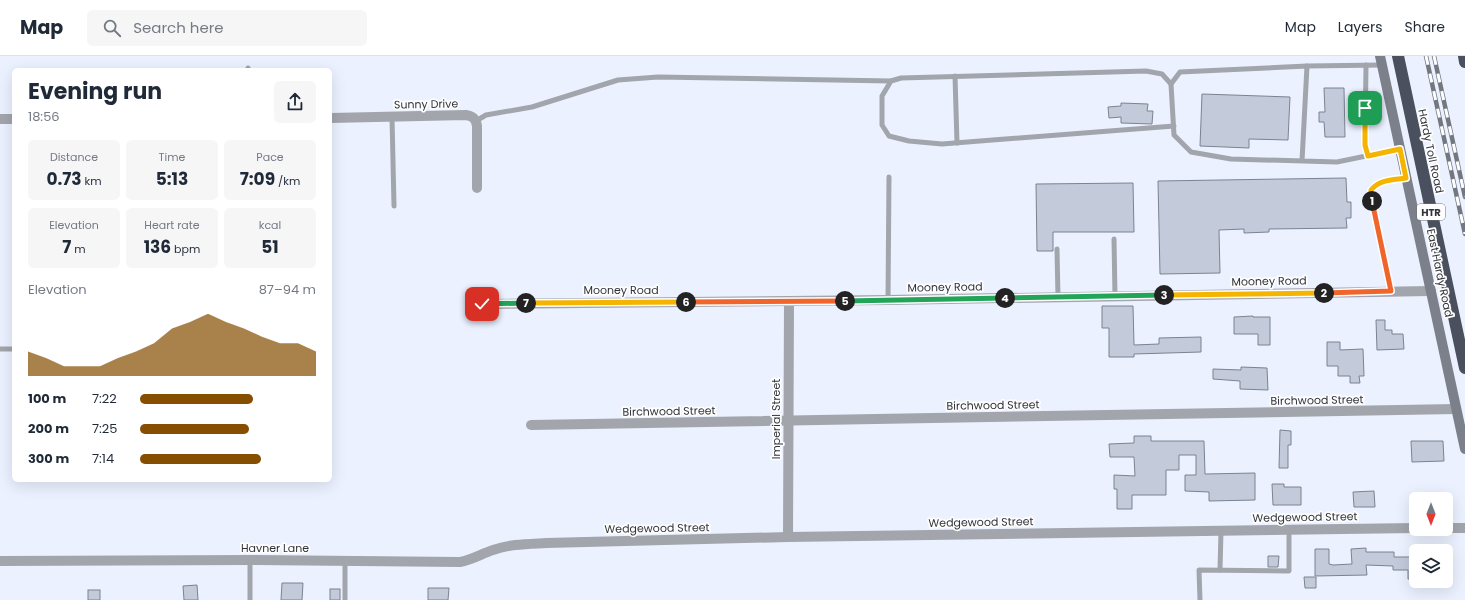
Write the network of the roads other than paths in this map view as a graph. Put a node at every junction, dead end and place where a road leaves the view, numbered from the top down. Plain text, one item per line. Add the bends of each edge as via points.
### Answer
1 (1398, 56) edge
2 (1464, 56) edge
3 (1381, 60) edge
4 (1465, 62) edge
5 (1307, 66) junction
6 (1366, 66) junction
7 (955, 76) junction
8 (891, 81) junction
9 (1171, 84) junction
10 (392, 117) junction
11 (332, 118) edge
12 (0, 119) edge
13 (12, 119) edge
14 (476, 121) junction
15 (1174, 126) junction
16 (957, 143) junction
17 (1400, 149) junction
18 (1368, 156) junction
19 (1302, 161) junction
20 (889, 177) dead end
21 (1406, 178) junction
22 (477, 188) dead end
23 (394, 206) dead end
24 (1114, 239) dead end
25 (1057, 249) dead end
26 (1391, 291) junction
27 (1432, 291) junction
28 (1115, 296) junction
29 (1058, 297) junction
30 (888, 300) junction
31 (789, 301) junction
32 (482, 304) dead end
33 (0, 349) edge
34 (12, 349) edge
35 (1465, 368) edge
36 (1456, 409) junction
37 (788, 421) junction
38 (531, 425) dead end
39 (1465, 449) edge
40 (1409, 528) edge
41 (1453, 528) edge
42 (1465, 528) edge
43 (1289, 529) junction
44 (1221, 530) junction
45 (788, 537) junction
46 (546, 543) joint
47 (250, 560) junction
48 (345, 560) junction
49 (0, 561) edge
50 (1220, 570) junction
51 (250, 600) edge
52 (345, 600) edge
53 (1200, 600) edge

1 - 35 highway, Hardy Toll Road / HTR
2 - 4 highway
3 - 6 lane
3 - 17 main road, East Hardy Road
5 - 6 lane
5 - 9 lane via 1180,72
5 - 19 lane
6 - 18 lane via 1365,145
7 - 8 lane via 901,78
7 - 9 lane via 1146,71 1162,74
7 - 16 lane
8 - 14 lane via 658,77 618,80 532,107 486,115
8 - 16 lane via 882,96 882,125 889,136 909,142
9 - 15 lane
10 - 11 street, Sunny Drive
10 - 14 street, Sunny Drive via 468,116
10 - 23 lane
12 - 13 street
14 - 22 street
15 - 16 lane
15 - 19 lane via 1174,135 1190,152 1231,159
17 - 18 lane
17 - 21 main road, East Hardy Road
18 - 19 lane via 1337,162
20 - 30 lane
21 - 26 lane via 1381,182 1371,190
21 - 27 main road, East Hardy Road
24 - 28 lane
25 - 29 lane
26 - 27 street, Mooney Road
26 - 28 street, Mooney Road
27 - 36 main road, East Hardy Road
28 - 29 street, Mooney Road
29 - 30 street, Mooney Road
30 - 31 street, Mooney Road
31 - 32 street, Mooney Road
31 - 37 street, Imperial Street
33 - 34 lane
36 - 37 street, Birchwood Street
36 - 39 main road, East Hardy Road
37 - 38 street, Birchwood Street
37 - 45 street, Imperial Street
40 - 43 street, Wedgewood Street
41 - 42 street
43 - 44 street, Wedgewood Street
43 - 50 lane via 1289,571
44 - 45 street, Wedgewood Street
44 - 50 lane
45 - 46 street, Wedgewood Street
46 - 48 street, Havner Lane via 512,545 492,550 471,561 460,562
47 - 48 street, Havner Lane
47 - 49 street, Havner Lane
47 - 51 lane
48 - 52 lane
50 - 53 lane via 1199,570

